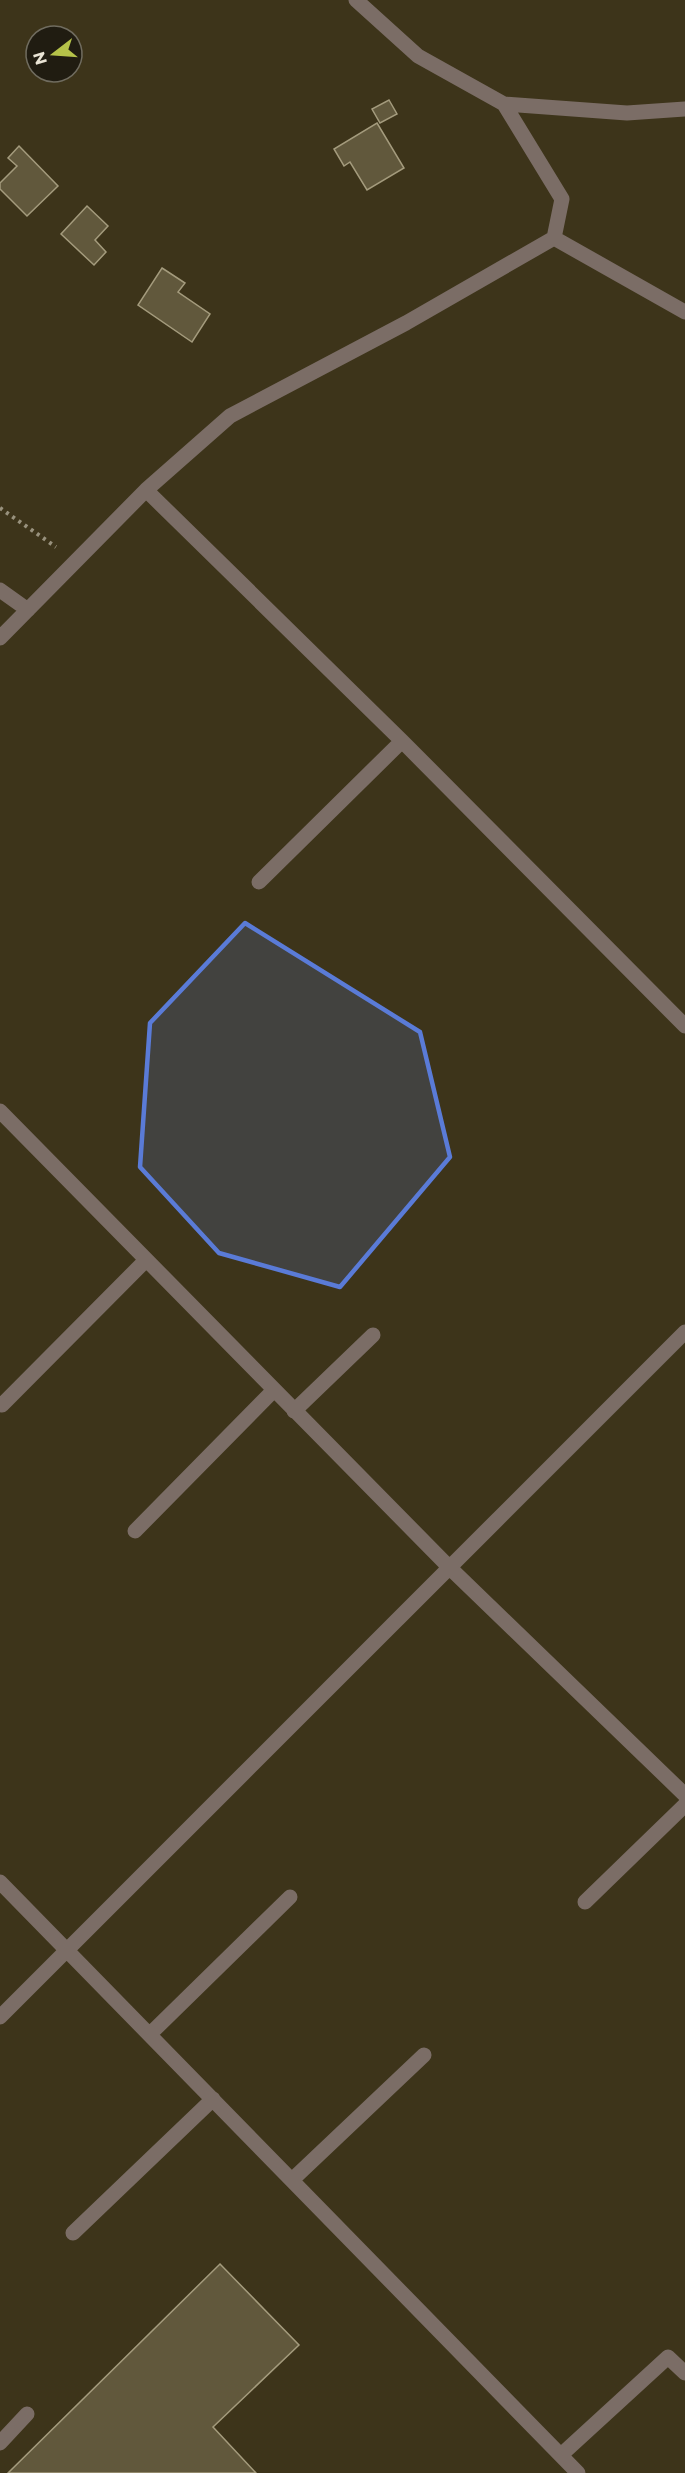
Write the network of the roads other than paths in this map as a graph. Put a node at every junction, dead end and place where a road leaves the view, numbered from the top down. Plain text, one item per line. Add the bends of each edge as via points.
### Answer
1 (356, 0) edge
2 (504, 104) junction
3 (685, 110) edge
4 (554, 238) junction
5 (685, 312) edge
6 (146, 490) junction
7 (0, 590) edge
8 (28, 610) junction
9 (0, 638) edge
10 (402, 741) junction
11 (259, 882) dead end
12 (685, 1026) edge
13 (0, 1111) edge
14 (145, 1261) junction
15 (685, 1332) edge
16 (373, 1335) dead end
17 (274, 1390) junction
18 (2, 1405) dead end
19 (294, 1411) junction
20 (135, 1531) dead end
21 (450, 1568) junction
22 (685, 1795) edge
23 (685, 1805) edge
24 (0, 1882) edge
25 (290, 1897) dead end
26 (585, 1902) dead end
27 (68, 1950) junction
28 (0, 2017) edge
29 (150, 2034) junction
30 (424, 2055) dead end
31 (213, 2098) junction
32 (292, 2180) junction
33 (73, 2233) dead end
34 (685, 2373) edge
35 (27, 2414) dead end
36 (0, 2443) edge
37 (561, 2456) junction
38 (578, 2473) edge

1 - 2 street via 418,56
2 - 3 street via 627,114
2 - 4 street via 562,199
4 - 5 street
4 - 6 street via 406,323 230,416
6 - 8 street
6 - 10 street
7 - 8 street
8 - 9 street
10 - 11 street
10 - 12 street
13 - 14 street
14 - 17 street
14 - 18 street
15 - 21 street
16 - 19 street
17 - 19 street
17 - 20 street
19 - 21 street
21 - 22 street
21 - 27 street
23 - 26 street
24 - 27 street
25 - 29 street
27 - 28 street
27 - 29 street
29 - 31 street
30 - 32 street
31 - 32 street
31 - 33 street
32 - 37 street
34 - 37 street via 668,2357
35 - 36 street
37 - 38 street

